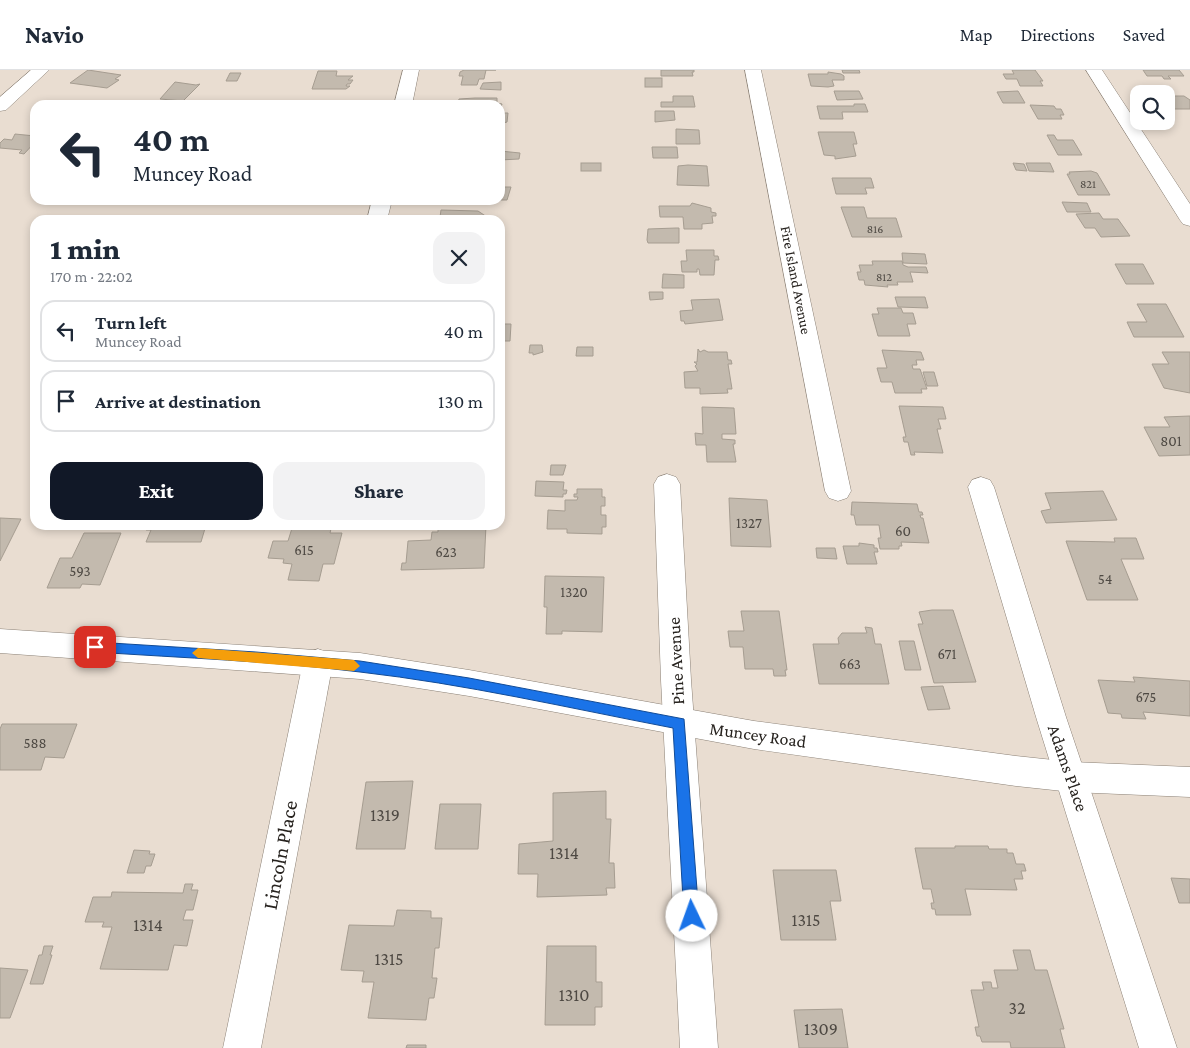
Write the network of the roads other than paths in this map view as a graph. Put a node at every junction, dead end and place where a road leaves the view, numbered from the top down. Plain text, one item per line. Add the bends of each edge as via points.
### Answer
1 (41, 70) edge
2 (411, 70) edge
3 (753, 70) edge
4 (1094, 70) edge
5 (404, 100) edge
6 (0, 106) edge
7 (1190, 220) edge
8 (667, 484) dead end
9 (980, 487) dead end
10 (838, 491) dead end
11 (0, 641) edge
12 (318, 662) junction
13 (679, 724) junction
14 (1072, 777) junction
15 (1190, 782) edge
16 (242, 1048) edge
17 (699, 1048) edge
18 (1158, 1048) edge

1 - 6 street
2 - 5 street
3 - 10 street, Fire Island Avenue
4 - 7 street
8 - 13 street, Pine Avenue
9 - 14 street, Adams Place
11 - 12 street, Muncey Road
12 - 13 street, Muncey Road via 469,683
12 - 16 street, Lincoln Place
13 - 14 street, Muncey Road
13 - 17 street, Pine Avenue
14 - 15 street, Muncey Road
14 - 18 street, Adams Place

